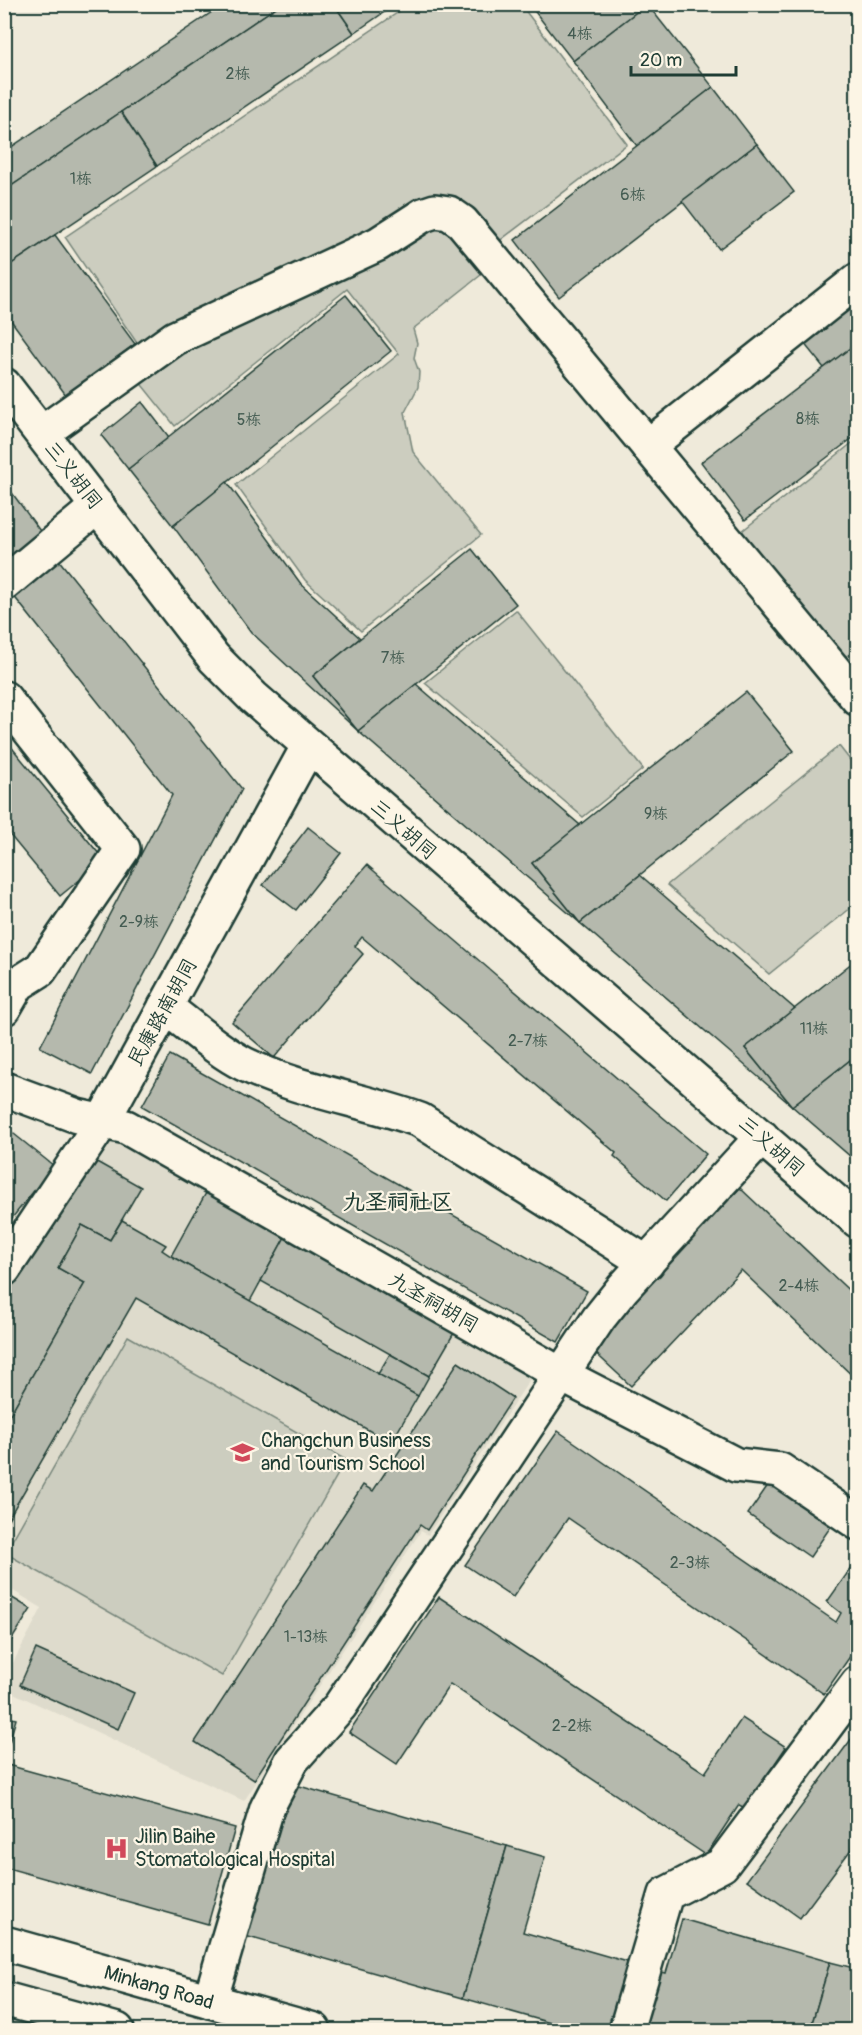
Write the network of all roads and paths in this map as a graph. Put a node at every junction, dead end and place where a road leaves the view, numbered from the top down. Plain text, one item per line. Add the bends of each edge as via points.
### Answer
1 (858, 280) edge
2 (4, 385) edge
3 (42, 433) junction
4 (648, 446) junction
5 (98, 506) junction
6 (4, 584) edge
7 (4, 698) edge
8 (858, 699) edge
9 (308, 747) junction
10 (9, 989) edge
11 (165, 1007) junction
12 (4, 1089) edge
13 (102, 1122) junction
14 (762, 1137) junction
15 (858, 1221) edge
16 (646, 1263) junction
17 (4, 1269) edge
18 (562, 1375) junction
19 (858, 1523) edge
20 (858, 1683) edge
21 (4, 1943) edge
22 (4, 1999) edge
23 (210, 2001) junction
24 (117, 2031) edge
25 (314, 2031) edge
26 (626, 2031) edge

1 - 4 street
2 - 3 street, 三义胡同
3 - 4 street via 175,338 378,244 435,211 448,213 462,222
3 - 5 street, 三义胡同
4 - 8 street
5 - 6 street
5 - 9 street, 三义胡同 via 214,658
7 - 10 street via 123,849 40,970
9 - 11 street, 民康路南胡同
9 - 14 street, 三义胡同
11 - 13 street, 民康路南胡同
11 - 16 street via 242,1063 286,1082 420,1120
12 - 13 street, 九圣祠胡同
13 - 17 street, 民康路南胡同
13 - 18 street, 九圣祠胡同 via 126,1127
14 - 15 street, 三义胡同
14 - 16 street
16 - 18 street via 599,1318
18 - 19 street, 九圣祠胡同 via 736,1465 780,1470
18 - 23 street via 340,1706 292,1760 267,1808
20 - 26 street via 722,1865 666,1894
21 - 23 street, Minkang Road
22 - 24 street
23 - 25 street, Minkang Road

